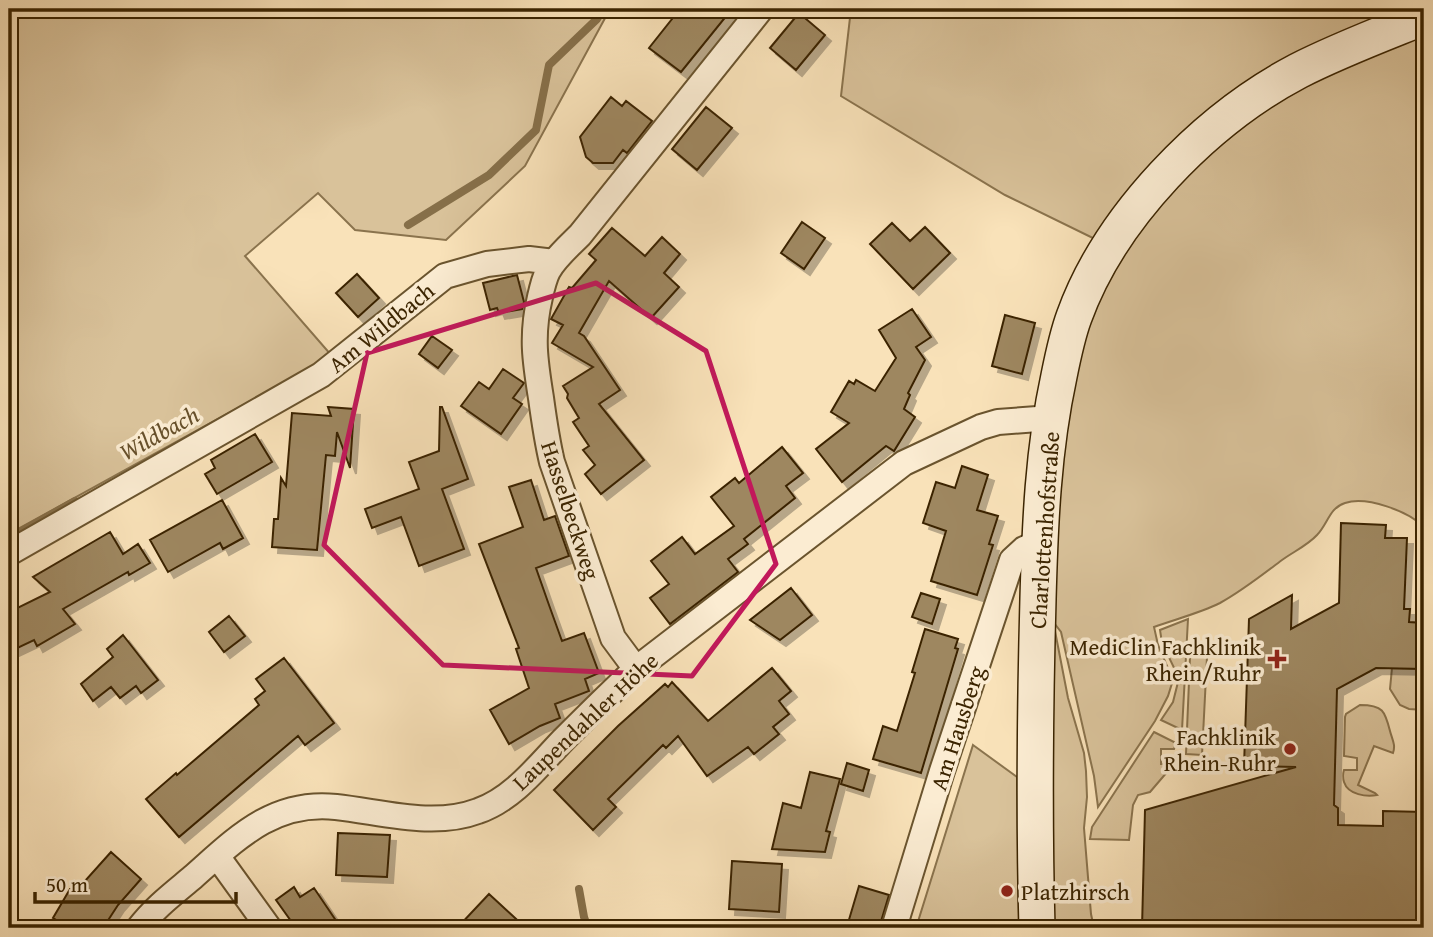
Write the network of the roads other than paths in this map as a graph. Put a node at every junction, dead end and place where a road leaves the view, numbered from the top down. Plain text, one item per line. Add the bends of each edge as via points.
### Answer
1 (761, 9) edge
2 (1424, 17) edge
3 (554, 262) junction
4 (1051, 418) junction
5 (1040, 542) junction
6 (9, 553) edge
7 (636, 670) junction
8 (216, 856) junction
9 (139, 928) edge
10 (269, 928) edge
11 (894, 928) edge
12 (1037, 928) edge

1 - 3 street
2 - 4 main road, Charlottenhofstraße via 1327,57 1266,90 1234,111 1160,181 1129,218 1087,286 1065,348
3 - 6 street, Am Wildbach via 528,259 487,264 445,276 321,376
3 - 7 street, Hasselbeckweg via 543,283 534,330 548,445 613,638
4 - 5 main road, Charlottenhofstraße
4 - 7 street, Laupendahler Höhe via 981,427 904,463
5 - 11 street, Am Hausberg via 1012,561
5 - 12 main road, Charlottenhofstraße
7 - 8 street, Laupendahler Höhe via 528,776 479,811 431,819 332,806 292,810 250,829
8 - 9 street, Laupendahler Höhe
8 - 10 street

